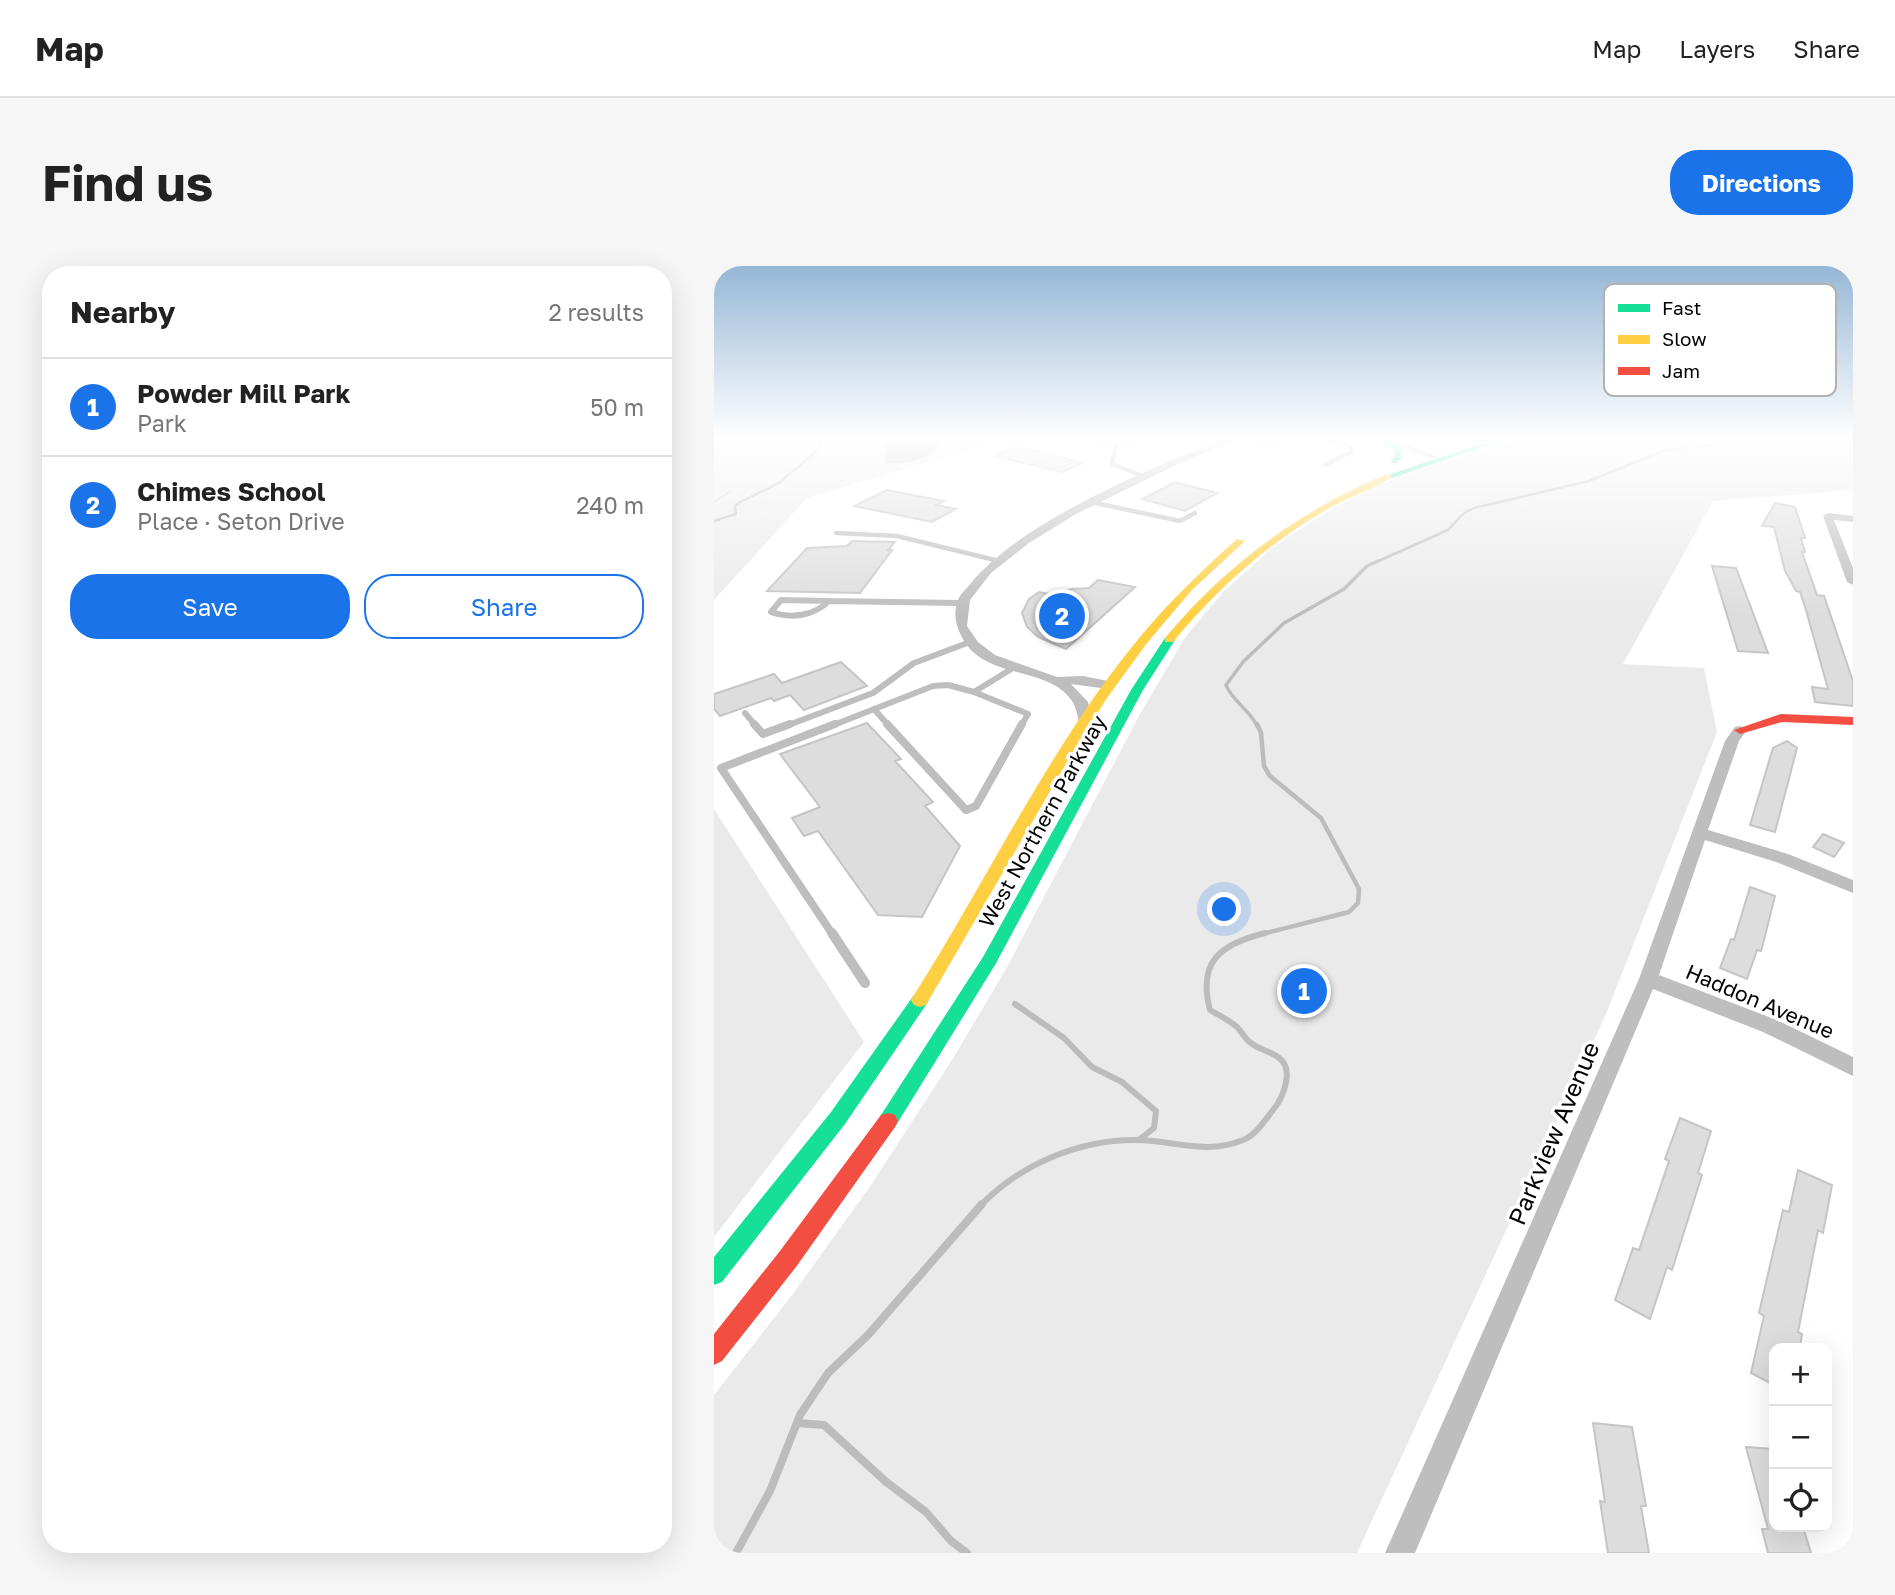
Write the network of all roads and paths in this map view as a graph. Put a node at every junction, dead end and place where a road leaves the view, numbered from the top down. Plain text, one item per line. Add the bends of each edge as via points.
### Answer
1 (1103, 496) edge
2 (1315, 496) edge
3 (1341, 496) edge
4 (1091, 502) junction
5 (1195, 513) dead end
6 (1281, 514) dead end
7 (1853, 519) edge
8 (1259, 528) dead end
9 (836, 533) dead end
10 (999, 561) junction
11 (1853, 582) edge
12 (830, 600) junction
13 (960, 603) junction
14 (971, 642) junction
15 (1013, 668) junction
16 (1057, 681) junction
17 (1108, 685) junction
18 (974, 692) junction
19 (1133, 697) junction
20 (874, 709) junction
21 (745, 713) dead end
22 (1853, 722) edge
23 (1086, 723) junction
24 (1740, 730) joint
25 (1699, 832) junction
26 (1853, 887) edge
27 (1648, 979) junction
28 (865, 983) dead end
29 (1853, 1067) edge
30 (714, 1274) edge
31 (714, 1353) edge
32 (1400, 1553) edge

1 - 4 street
2 - 6 main road, West Northern Parkway
3 - 19 main road, West Northern Parkway via 1311,511 1224,578 1185,619
4 - 5 lane via 1180,521
4 - 10 street
7 - 11 street via 1828,516
8 - 17 main road, West Northern Parkway via 1203,570 1167,606
9 - 10 lane via 897,536
10 - 13 street via 976,580
12 - 12 lane via 781,600 771,612 803,614
12 - 13 lane
13 - 14 street via 959,619
14 - 15 street
14 - 21 lane via 914,663 873,693 763,734
15 - 16 street
15 - 18 lane
16 - 17 street
16 - 23 street via 1083,701
17 - 19 main road
17 - 23 main road, West Northern Parkway
18 - 20 lane via 933,686
18 - 20 lane via 1028,714 976,806 966,810
19 - 31 main road, West Northern Parkway via 955,1019 837,1194
20 - 28 lane via 721,768
22 - 24 main road via 1768,719
23 - 30 main road, West Northern Parkway via 903,1025 833,1124
24 - 25 street, Parkview Avenue via 1731,741
25 - 26 street
25 - 27 street, Parkview Avenue
27 - 29 street, Haddon Avenue via 1770,1026
27 - 32 street, Parkview Avenue

